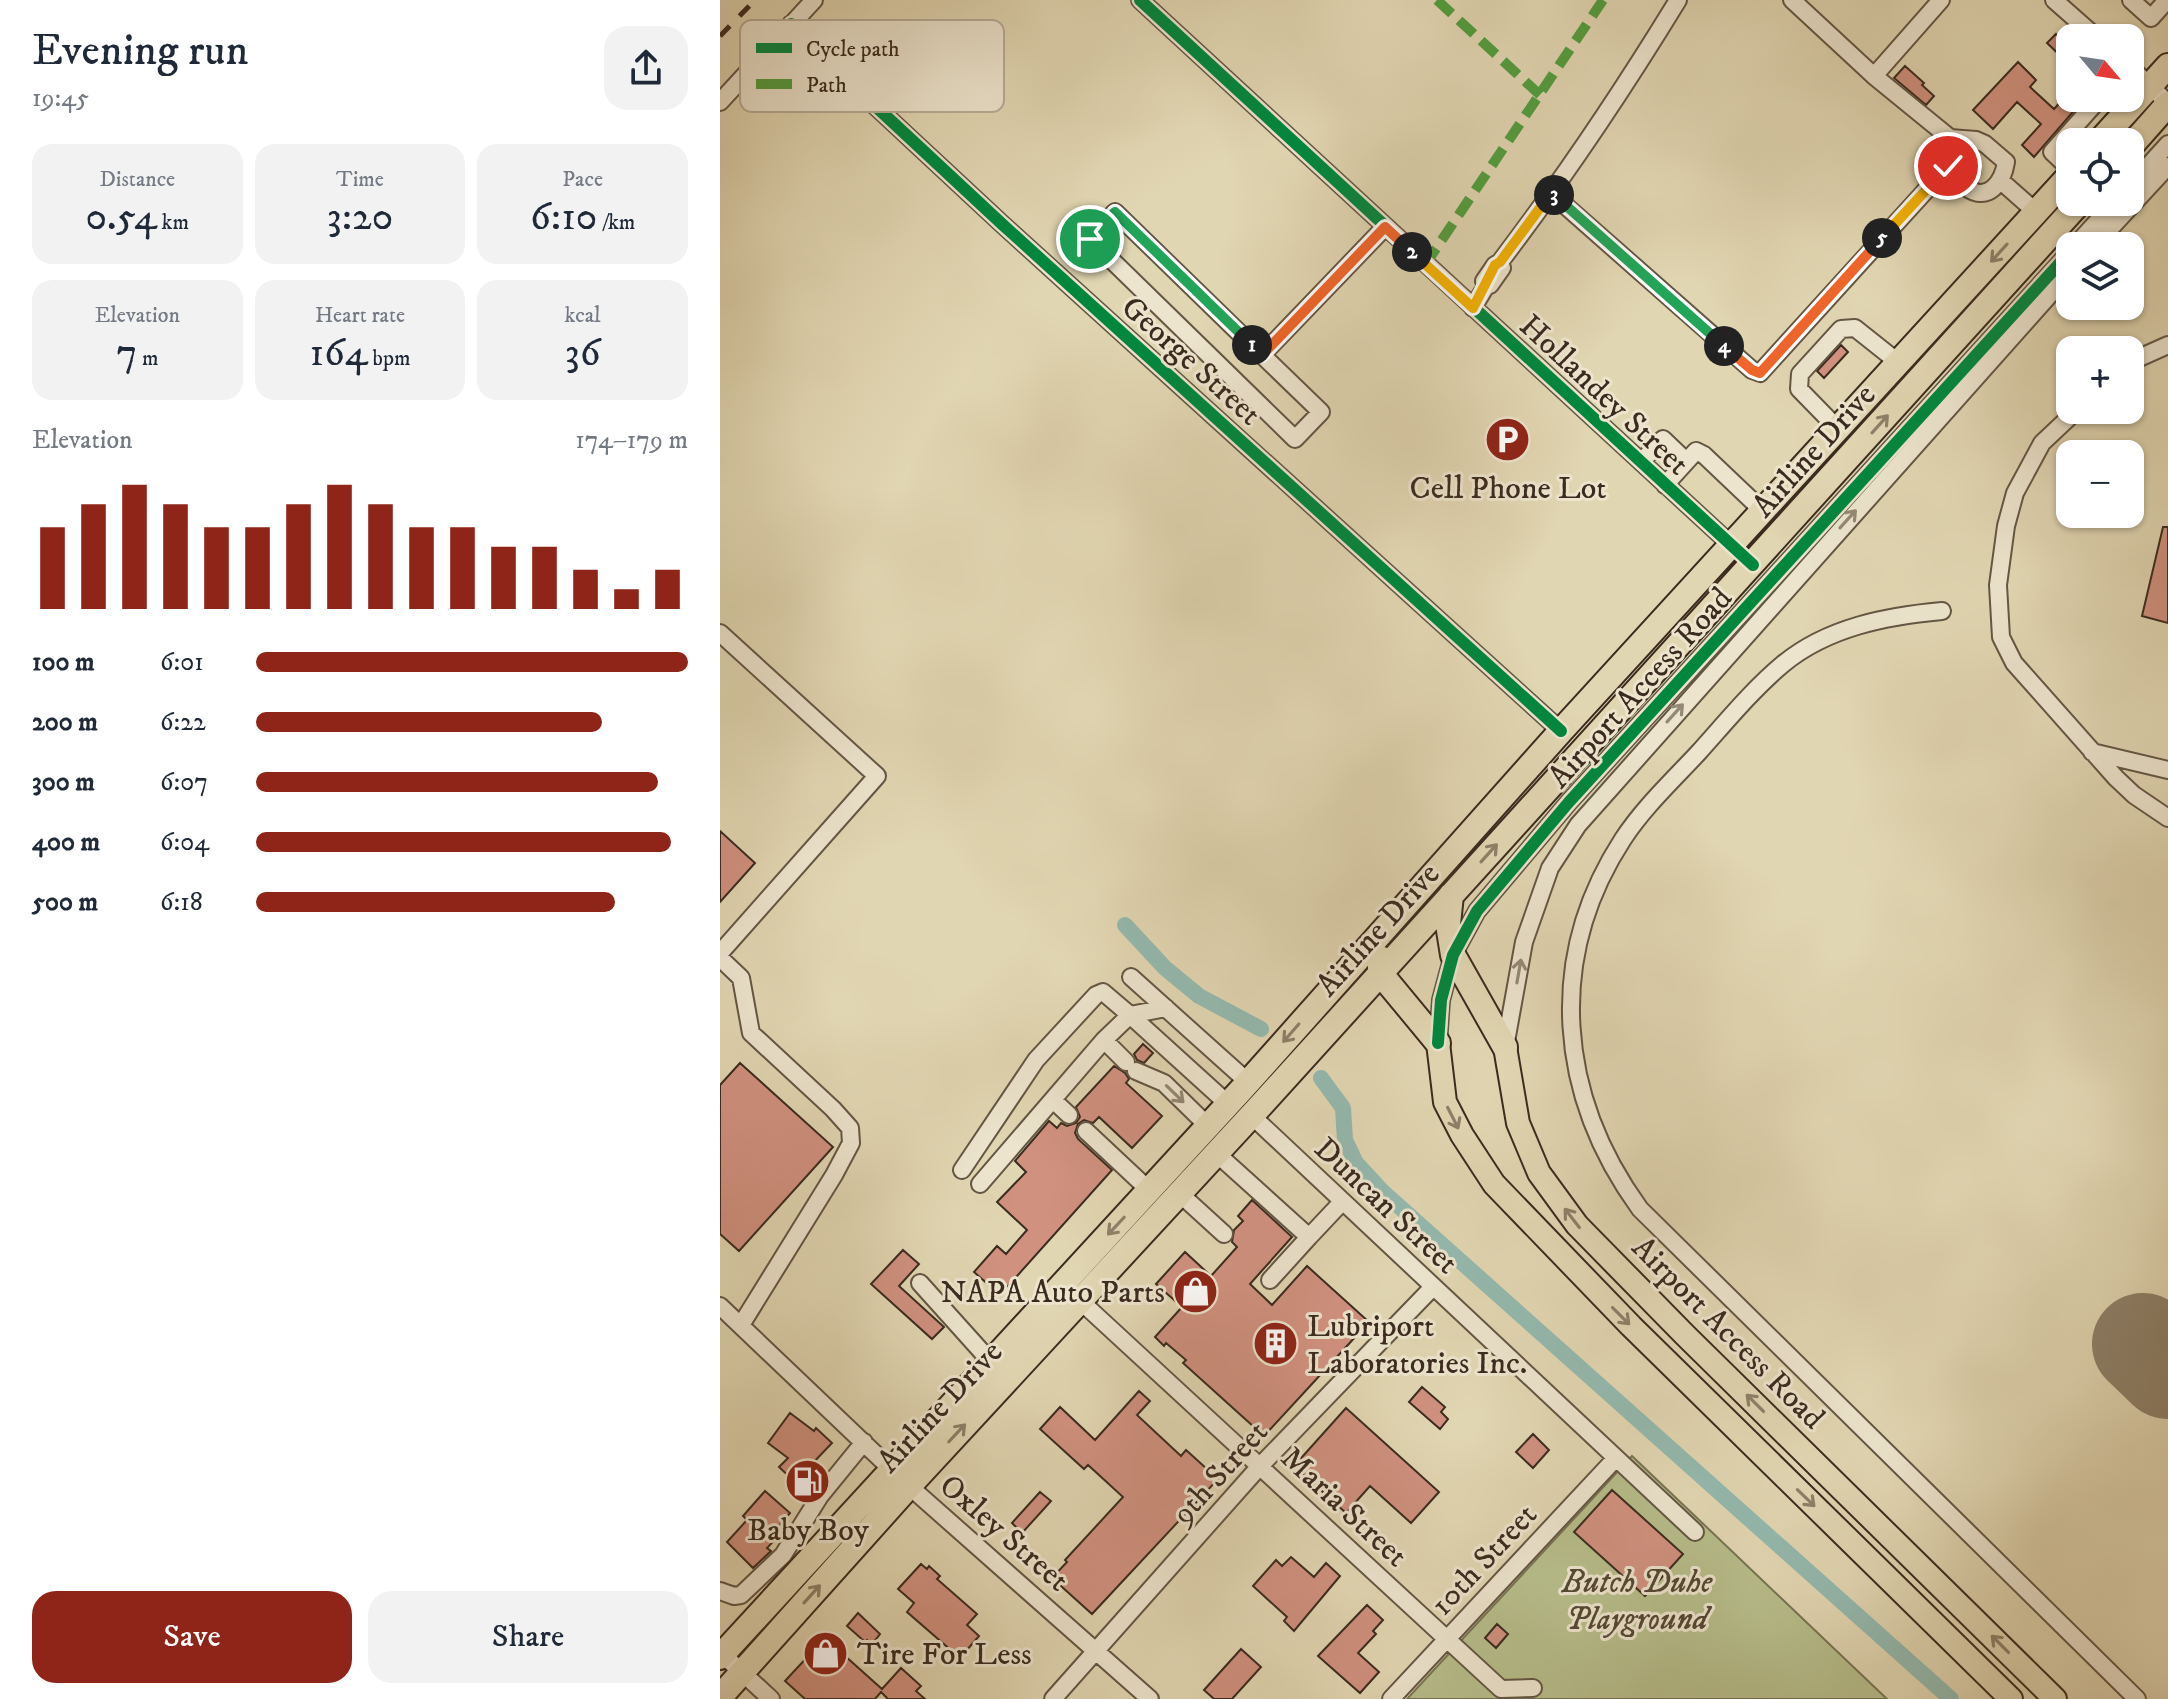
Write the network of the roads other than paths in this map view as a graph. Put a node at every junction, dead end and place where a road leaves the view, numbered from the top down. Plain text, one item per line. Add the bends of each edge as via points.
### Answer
1 (814, 0) edge
2 (1140, 0) edge
3 (1678, 0) edge
4 (1792, 0) edge
5 (1941, 0) edge
6 (2054, 0) edge
7 (2131, 0) edge
8 (2167, 0) edge
9 (795, 20) edge
10 (2081, 24) edge
11 (2168, 66) edge
12 (1874, 76) junction
13 (740, 80) edge
14 (2144, 80) edge
15 (2150, 85) junction
16 (720, 102) edge
17 (2168, 104) edge
18 (882, 112) edge
19 (2089, 112) edge
20 (2118, 112) edge
21 (2123, 116) junction
22 (2074, 128) edge
23 (2112, 128) edge
24 (2144, 131) edge
25 (1957, 140) junction
26 (2168, 144) edge
27 (2168, 166) edge
28 (2144, 171) edge
29 (1957, 179) junction
30 (2001, 181) junction
31 (2056, 188) edge
32 (1551, 193) junction
33 (2036, 212) junction
34 (2067, 216) edge
35 (2102, 216) edge
36 (1385, 227) junction
37 (2088, 232) edge
38 (2107, 232) edge
39 (2056, 267) edge
40 (2056, 287) edge
41 (1473, 308) junction
42 (2168, 345) edge
43 (1262, 355) junction
44 (2144, 356) edge
45 (1899, 363) junction
46 (2062, 424) edge
47 (1839, 430) junction
48 (1686, 461) junction
49 (1641, 462) junction
50 (1665, 485) junction
51 (1764, 512) junction
52 (1732, 546) junction
53 (1753, 565) junction
54 (1942, 611) dead end
55 (720, 633) edge
56 (1561, 731) junction
57 (2091, 752) junction
58 (2168, 770) edge
59 (2168, 818) edge
60 (1451, 895) junction
61 (1379, 933) junction
62 (1453, 955) junction
63 (720, 956) edge
64 (1380, 973) junction
65 (1131, 977) dead end
66 (1166, 1008) junction
67 (1409, 1008) junction
68 (1130, 1015) junction
69 (1338, 1020) junction
70 (1104, 1040) junction
71 (1438, 1043) junction
72 (1505, 1047) junction
73 (1248, 1082) junction
74 (1053, 1100) junction
75 (1228, 1104) junction
76 (1069, 1115) dead end
77 (1251, 1115) junction
78 (1208, 1126) junction
79 (1086, 1131) dead end
80 (1216, 1153) junction
81 (962, 1170) dead end
82 (980, 1184) dead end
83 (1149, 1190) junction
84 (1179, 1193) junction
85 (1342, 1202) junction
86 (1224, 1234) dead end
87 (1309, 1237) junction
88 (1270, 1280) dead end
89 (920, 1283) dead end
90 (1433, 1287) junction
91 (1071, 1292) junction
92 (720, 1306) edge
93 (741, 1325) junction
94 (991, 1362) junction
95 (864, 1442) junction
96 (1616, 1458) junction
97 (1260, 1466) junction
98 (901, 1477) junction
99 (1695, 1532) dead end
100 (746, 1590) junction
101 (720, 1591) edge
102 (764, 1609) junction
103 (782, 1627) junction
104 (1447, 1638) junction
105 (1098, 1650) junction
106 (721, 1655) edge
107 (742, 1673) junction
108 (1533, 1688) dead end
109 (720, 1697) edge
110 (771, 1699) edge
111 (1053, 1699) edge
112 (1150, 1699) edge
113 (1391, 1699) edge
114 (2011, 1699) edge
115 (2055, 1699) edge
116 (2137, 1699) edge

1 - 9 street
2 - 36 street, Hollandey Street
3 - 32 street
4 - 12 street
5 - 12 street
6 - 10 street
7 - 8 street via 2151,18
11 - 15 highway
12 - 25 street
13 - 16 street
14 - 15 street
15 - 17 street
15 - 21 highway
17 - 24 highway
18 - 56 street, George Street
19 - 22 street
20 - 21 street
21 - 23 highway
25 - 29 street
25 - 30 street via 1985,144 2006,162
26 - 28 street
27 - 38 street
29 - 30 street via 1977,194 1986,194
29 - 32 street via 1760,373
30 - 33 street
31 - 33 highway, Airline Drive
32 - 41 street
33 -> 45 highway, Airline Drive
53 -> 34 highway, Airline Drive
35 - 37 street
36 - 41 street, Hollandey Street
36 - 43 street
39 - 62 street, Airport Access Road via 1569,802 1477,911
72 -> 40 street, Airport Access Road via 1524,942 1550,868 1578,825
41 - 49 street, Hollandey Street
42 - 44 street
43 - 43 street via 1115,212 1090,239 1295,439 1321,412
45 - 47 highway, Airline Drive
45 - 47 street via 1849,327 1841,329 1800,374 1799,389
46 - 57 street via 2042,443 2015,493 2000,562 1998,609 2001,637 2014,663
47 - 51 highway, Airline Drive
48 - 49 street via 1663,439
48 - 50 street
48 - 51 street via 1696,451 1704,455
49 - 50 street, Hollandey Street
50 - 52 street, Hollandey Street
51 - 52 highway, Airline Drive
52 - 53 street, Hollandey Street
52 - 56 highway, Airline Drive
60 -> 53 highway, Airline Drive
54 - 116 street via 1860,624 1786,662 1652,802 1624,837 1586,916 1571,1007 1574,1059 1600,1144 1640,1209
55 - 63 street via 877,776
56 - 61 highway, Airline Drive
57 - 58 street
57 - 59 street via 2134,795
60 - 62 highway
60 - 64 highway, Airline Drive
61 - 64 highway
61 -> 73 highway, Airline Drive
62 - 71 street, Airport Access Road via 1441,1000
62 - 72 highway
63 - 93 street via 741,978 751,1033 833,1109 850,1128 851,1143
64 - 67 highway
64 - 69 highway, Airline Drive
65 - 66 street
66 - 68 street
66 - 73 street
67 - 69 highway via 1371,1003
67 - 71 highway
68 - 70 street
68 - 75 street
68 - 81 street via 1103,992 1096,995 1036,1060
69 - 77 highway, Airline Drive
70 - 74 street
70 -> 78 street via 1131,1067 1164,1083
71 -> 114 main road, Airport Access Road via 1445,1102 1494,1184
115 -> 72 main road, Airport Access Road via 1577,1225 1539,1173 1518,1123
73 - 75 highway, Airline Drive
74 - 76 street
74 - 82 street
75 - 78 highway, Airline Drive
77 - 80 highway, Airline Drive
77 - 85 street, Duncan Street
78 - 83 highway, Airline Drive
79 - 83 street
80 - 84 highway, Airline Drive
80 - 87 street
83 -> 91 highway, Airline Drive
84 - 86 street
84 - 91 highway, Airline Drive
85 - 87 street
85 - 90 street, Duncan Street
87 - 88 street
89 - 94 street
90 - 96 street, Duncan Street
90 - 97 street, 9th Street
91 - 94 highway, Airline Drive
91 - 97 street, Maria Street
98 -> 91 highway, Airline Drive
92 - 93 street, Oxley Street
93 - 95 street, Oxley Street
94 - 98 highway, Airline Drive
95 - 98 street, Oxley Street
95 - 100 street via 820,1496 783,1555
96 - 99 street, Duncan Street
96 - 104 street, 10th Street
97 - 104 street, Maria Street
97 - 105 street, 9th Street
98 - 102 highway, Airline Drive
103 -> 98 highway, Airline Drive
98 - 105 street, Oxley Street
100 - 101 street via 734,1596
100 - 102 street
102 - 103 street
102 - 106 highway, Airline Drive
103 - 107 highway, Airline Drive
104 - 108 street, Maria Street via 1501,1689
104 - 113 street, 10th Street
105 - 111 street, 9th Street
105 - 112 street, Oxley Street
106 - 107 street
107 - 109 highway, Airline Drive
107 - 110 street

